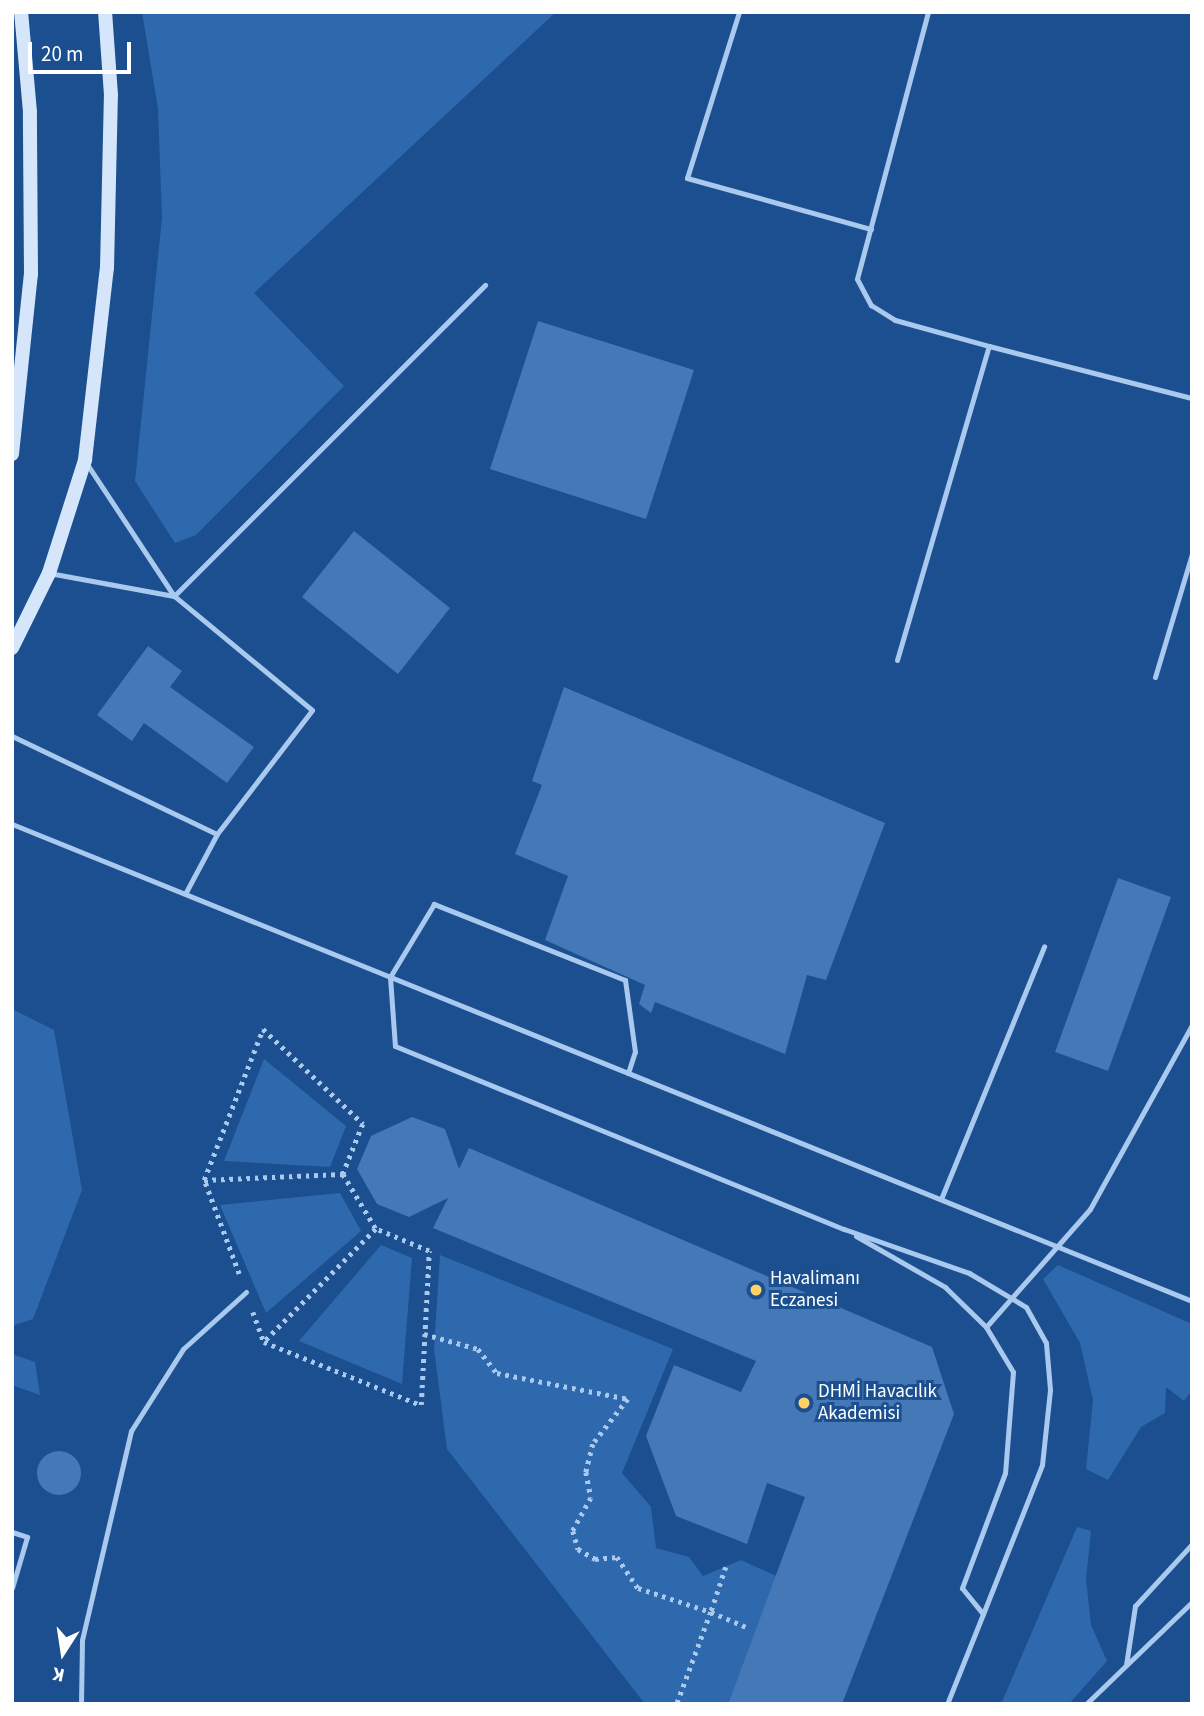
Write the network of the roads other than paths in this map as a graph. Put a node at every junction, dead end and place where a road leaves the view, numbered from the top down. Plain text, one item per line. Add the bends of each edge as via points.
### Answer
1 (21, 12) edge
2 (105, 12) edge
3 (739, 12) edge
4 (928, 12) edge
5 (871, 229) junction
6 (485, 285) dead end
7 (989, 346) junction
8 (1192, 398) edge
9 (12, 454) edge
10 (85, 460) junction
11 (1192, 554) edge
12 (49, 573) junction
13 (174, 596) junction
14 (12, 648) edge
15 (897, 660) dead end
16 (1155, 677) dead end
17 (12, 736) edge
18 (12, 824) edge
19 (217, 834) junction
20 (186, 892) junction
21 (1044, 946) dead end
22 (390, 977) junction
23 (1192, 1025) edge
24 (628, 1073) junction
25 (941, 1199) junction
26 (844, 1229) junction
27 (1058, 1245) junction
28 (246, 1292) road end
29 (1014, 1296) junction
30 (1192, 1301) edge
31 (986, 1327) junction
32 (12, 1532) edge
33 (1192, 1544) edge
34 (12, 1588) edge
35 (1192, 1602) edge
36 (983, 1614) junction
37 (1126, 1665) junction
38 (81, 1704) edge
39 (947, 1704) edge
40 (1086, 1704) edge

1 - 9 street via 30,112 31,274
2 - 10 street via 111,95 107,268
3 - 5 lane via 687,178
4 - 5 lane
5 - 7 lane via 857,279 871,305 895,320
6 - 13 lane
7 - 8 lane
7 - 15 lane
10 - 12 street
10 - 13 lane
11 - 16 lane
12 - 13 lane
12 - 14 street
13 - 19 lane via 312,710
17 - 19 lane
18 - 20 lane
19 - 20 lane
20 - 22 lane
21 - 25 lane
22 - 24 lane
22 - 24 lane via 434,904 625,980 635,1052
22 - 26 lane via 395,1045
23 - 27 lane via 1090,1209
24 - 25 lane
25 - 27 lane
26 - 29 lane via 969,1273
26 - 31 lane via 945,1287
27 - 29 lane
27 - 30 lane
28 - 38 lane via 183,1349 131,1431 82,1640
29 - 31 lane
29 - 36 lane via 1046,1343 1050,1390 1042,1465
31 - 36 lane via 1013,1372 1014,1409 1005,1473 962,1588
32 - 34 lane via 27,1537
33 - 37 lane via 1135,1606
35 - 37 lane
36 - 39 lane
37 - 40 lane

